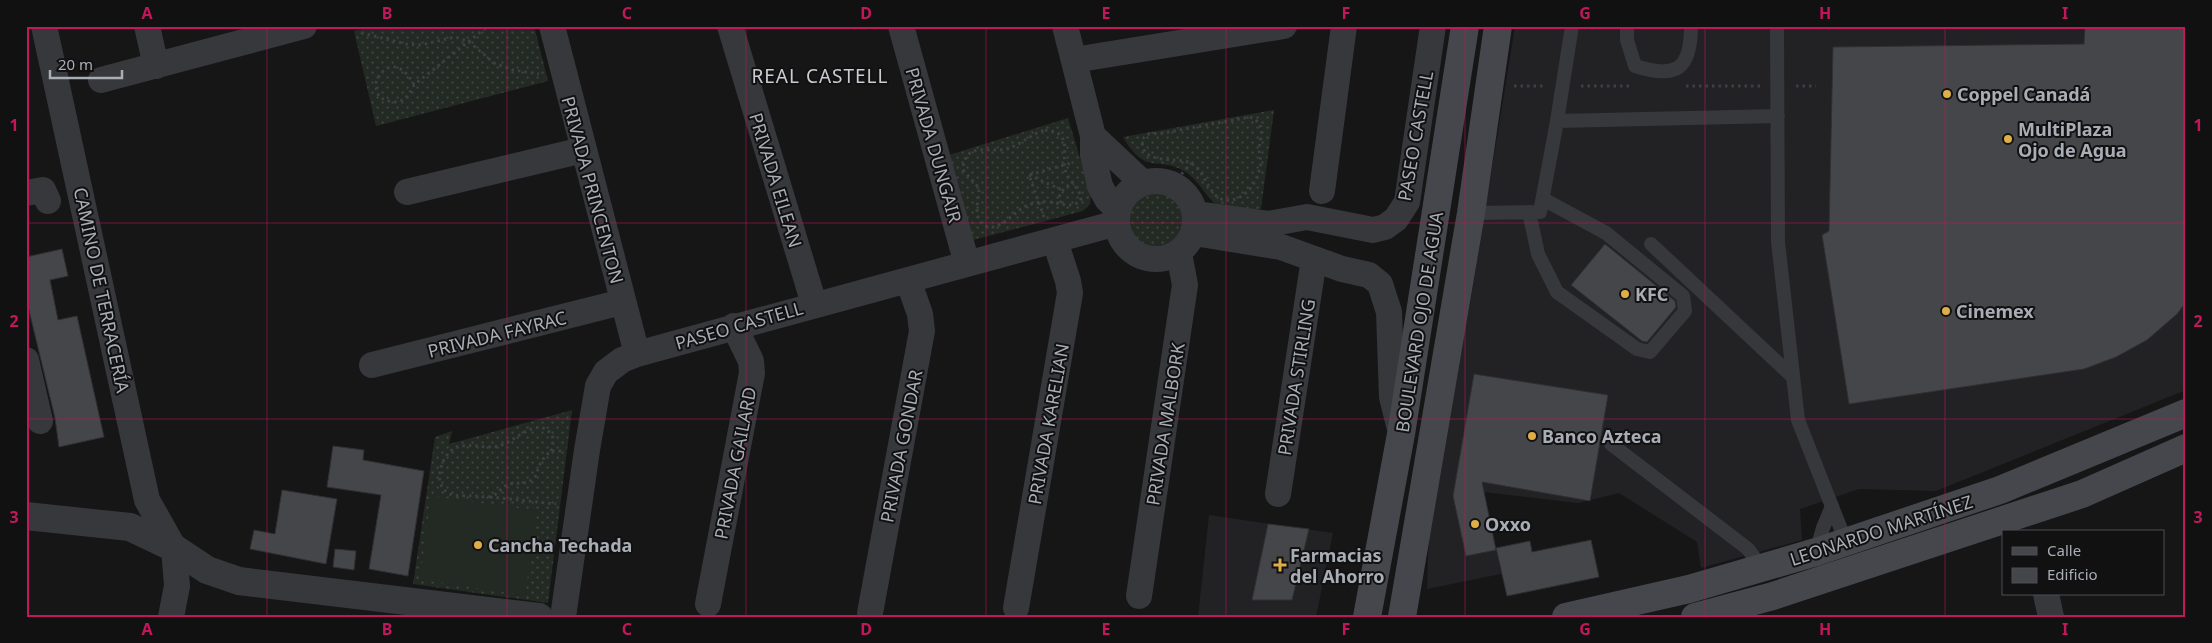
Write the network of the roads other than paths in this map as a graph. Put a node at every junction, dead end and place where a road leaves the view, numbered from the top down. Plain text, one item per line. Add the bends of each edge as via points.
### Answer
1 (44, 26) edge
2 (147, 26) edge
3 (304, 26) edge
4 (552, 26) edge
5 (730, 26) edge
6 (901, 26) edge
7 (1065, 26) edge
8 (1284, 26) edge
9 (1344, 26) edge
10 (1433, 26) edge
11 (1465, 26) edge
12 (1498, 26) edge
13 (1572, 26) edge
14 (1627, 26) edge
15 (1691, 26) edge
16 (1778, 26) edge
17 (1074, 60) junction
18 (156, 66) junction
19 (101, 80) dead end
20 (1778, 116) junction
21 (1558, 121) junction
22 (1093, 145) junction
23 (583, 150) junction
24 (1144, 183) junction
25 (1322, 191) dead end
26 (407, 192) dead end
27 (1543, 199) junction
28 (1529, 212) junction
29 (1471, 213) junction
30 (1118, 217) junction
31 (1189, 234) junction
32 (1055, 241) junction
33 (1651, 244) dead end
34 (1314, 259) junction
35 (967, 264) junction
36 (908, 280) junction
37 (622, 302) junction
38 (814, 304) junction
39 (734, 326) junction
40 (637, 354) junction
41 (26, 360) edge
42 (372, 365) dead end
43 (1793, 377) junction
44 (2186, 413) edge
45 (40, 421) dead end
46 (1402, 434) junction
47 (1610, 444) dead end
48 (2186, 448) edge
49 (1278, 494) dead end
50 (1832, 506) junction
51 (32, 513) edge
52 (1846, 542) junction
53 (174, 548) junction
54 (1816, 552) junction
55 (1889, 558) junction
56 (1762, 568) junction
57 (1810, 584) junction
58 (1139, 596) dead end
59 (2046, 596) edge
60 (708, 604) dead end
61 (1016, 608) dead end
62 (870, 612) dead end
63 (171, 617) edge
64 (539, 617) edge
65 (563, 617) edge
66 (1367, 617) edge
67 (1402, 617) edge
68 (1566, 617) edge
69 (1695, 617) edge
70 (2051, 617) edge

1 - 53 street, CAMINO DE TERRACERÍA via 147,500
2 - 18 street
3 - 18 street
4 - 23 street, PRIVADA PRINCENTON
5 - 38 street, PRIVADA EILEAN
6 - 35 street, PRIVADA DUNGAIR
7 - 17 street
8 - 17 street
9 - 25 street
10 - 31 street, PASEO CASTELL via 1407,202 1396,219 1373,230 1307,217
11 - 46 main road, BOULEVARD OJO DE AGUA
12 - 29 main road, BOULEVARD OJO DE AGUA
13 - 21 lane
14 - 15 lane via 1627,40 1636,66 1656,73 1674,71 1687,59
16 - 20 lane
17 - 22 street
18 - 19 street
20 - 21 lane
20 - 43 lane via 1778,242
21 - 27 lane
22 - 24 street
22 - 30 street via 1100,186
23 - 26 street
23 - 37 street, PRIVADA PRINCENTON
24 - 30 street via 1124,198
24 - 31 street via 1173,184 1184,192 1192,202
27 - 28 lane via 1540,212
27 - 28 lane via 1606,233 1684,296 1684,311 1650,352 1637,349 1557,292 1538,254
28 - 29 lane
29 - 67 main road, BOULEVARD OJO DE AGUA
30 - 31 street via 1121,236 1128,248 1153,260 1166,259
30 - 32 street, PASEO CASTELL
31 - 34 street via 1281,247
31 - 58 street, PRIVADA MALBORK via 1185,285
32 - 35 street, PASEO CASTELL
32 - 61 street, PRIVADA KARELIAN via 1070,293
33 - 43 lane
34 - 46 street via 1369,275 1380,284 1390,312 1392,397
34 - 49 street, PRIVADA STIRLING
35 - 36 street, PASEO CASTELL
36 - 38 street, PASEO CASTELL
36 - 62 street, PRIVADA GONDAR via 920,314 922,331
37 - 40 street, PRIVADA PRINCENTON
37 - 42 street, PRIVADA FAYRAC
38 - 39 street, PASEO CASTELL
39 - 40 street, PASEO CASTELL
39 - 60 street, PRIVADA GAILARD via 751,361 752,373
40 - 65 street, PASEO CASTELL via 606,372 598,386
41 - 45 street
43 - 50 lane via 1798,420
44 - 52 main road, LEONARDO MARTÍNEZ via 2000,490
46 - 66 main road, BOULEVARD OJO DE AGUA
47 - 56 lane via 1748,548
48 - 55 main road, LEONARDO MARTÍNEZ via 2082,494
50 - 52 lane
50 - 54 lane
51 - 53 street via 130,527
52 - 54 main road, LEONARDO MARTÍNEZ
52 - 55 main road
52 - 57 main road
53 - 63 street via 177,586
53 - 64 street via 207,570 239,581
54 - 56 main road, LEONARDO MARTÍNEZ
55 - 57 main road, LEONARDO MARTÍNEZ
56 - 68 main road, LEONARDO MARTÍNEZ via 1689,589
57 - 69 main road, LEONARDO MARTÍNEZ
59 - 70 street

